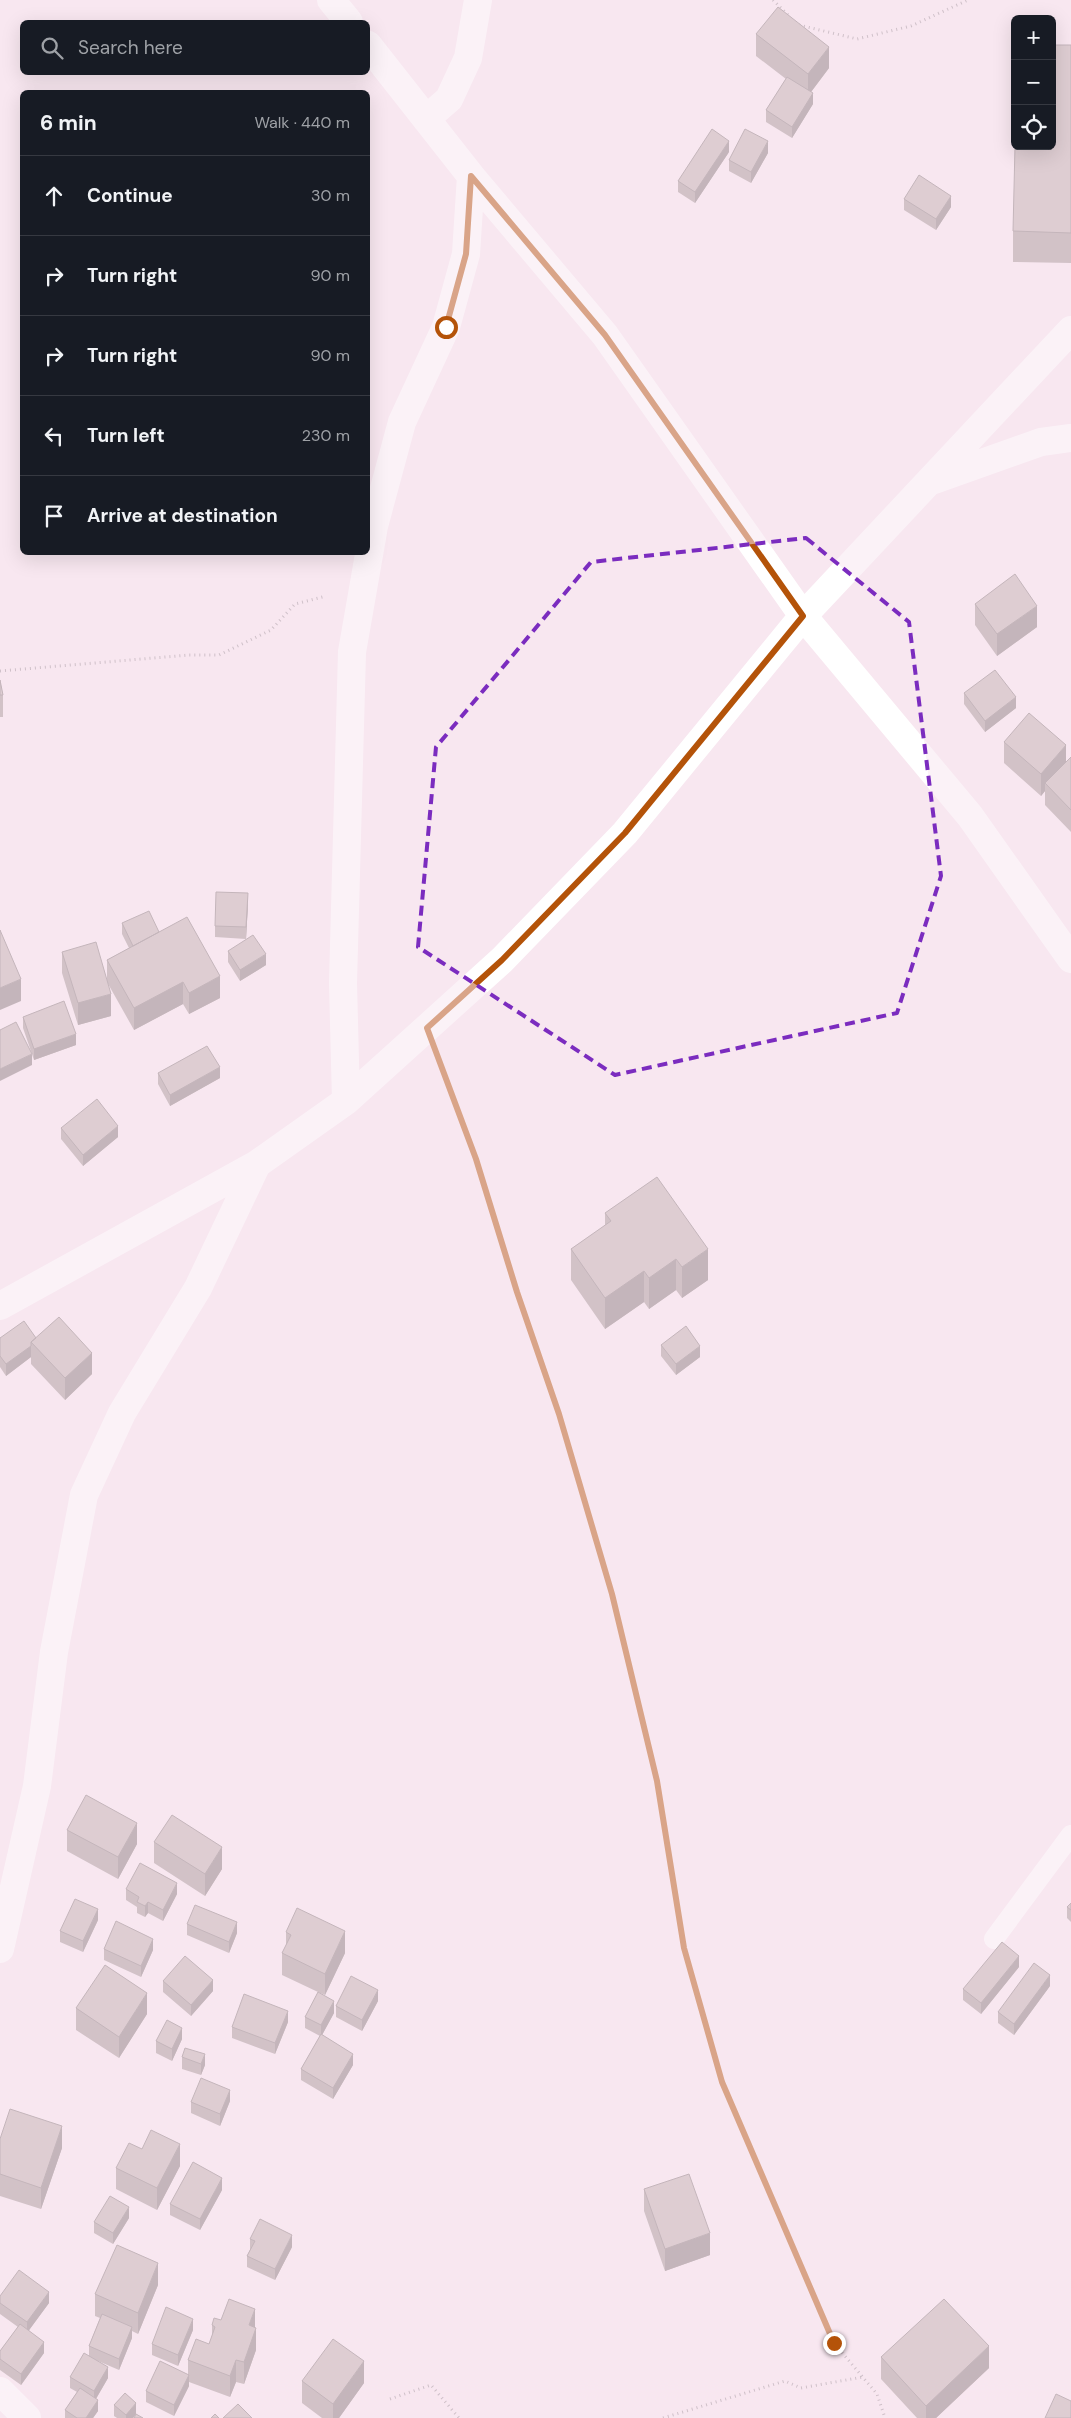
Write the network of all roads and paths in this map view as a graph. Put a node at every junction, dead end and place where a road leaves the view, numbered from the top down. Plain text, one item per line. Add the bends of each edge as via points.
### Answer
1 (331, 0) edge
2 (478, 0) edge
3 (773, 0) edge
4 (968, 0) edge
5 (791, 18) edge
6 (347, 20) edge
7 (797, 24) edge
8 (370, 48) edge
9 (426, 119) junction
10 (471, 176) junction
11 (1071, 330) edge
12 (1071, 438) edge
13 (929, 482) junction
14 (370, 548) edge
15 (369, 555) edge
16 (364, 581) junction
17 (803, 616) junction
18 (0, 671) edge
19 (1071, 958) edge
20 (427, 1028) junction
21 (346, 1101) junction
22 (257, 1164) junction
23 (0, 1306) edge
24 (1071, 1835) edge
25 (994, 1939) dead end
26 (0, 1948) edge
27 (863, 2377) junction
28 (0, 2391) edge
29 (390, 2399) dead end
30 (27, 2418) edge
31 (459, 2418) edge
32 (663, 2418) edge
33 (886, 2418) edge

1 - 6 street
2 - 9 street via 468,58 448,99
3 - 5 path
4 - 7 path via 910,26 857,39
8 - 9 street
9 - 10 street
10 - 14 street via 466,254 446,327 402,422
10 - 17 street via 605,335
11 - 13 street
12 - 13 street via 1040,442
13 - 17 street
15 - 16 street
16 - 18 path via 294,604 271,630 219,655
16 - 21 street via 352,652 343,983
17 - 19 street via 970,816
17 - 20 street via 625,833 502,960
20 - 21 street
20 - 27 path via 476,1159 559,1414 612,1594 657,1781 684,1948 722,2082 834,2343
21 - 22 street
22 - 23 street
22 - 26 street via 198,1288 122,1413 84,1495 54,1652 36,1786
24 - 25 lane
27 - 32 path via 801,2388 785,2381
27 - 33 path via 878,2394
28 - 30 street
29 - 31 path via 431,2385

